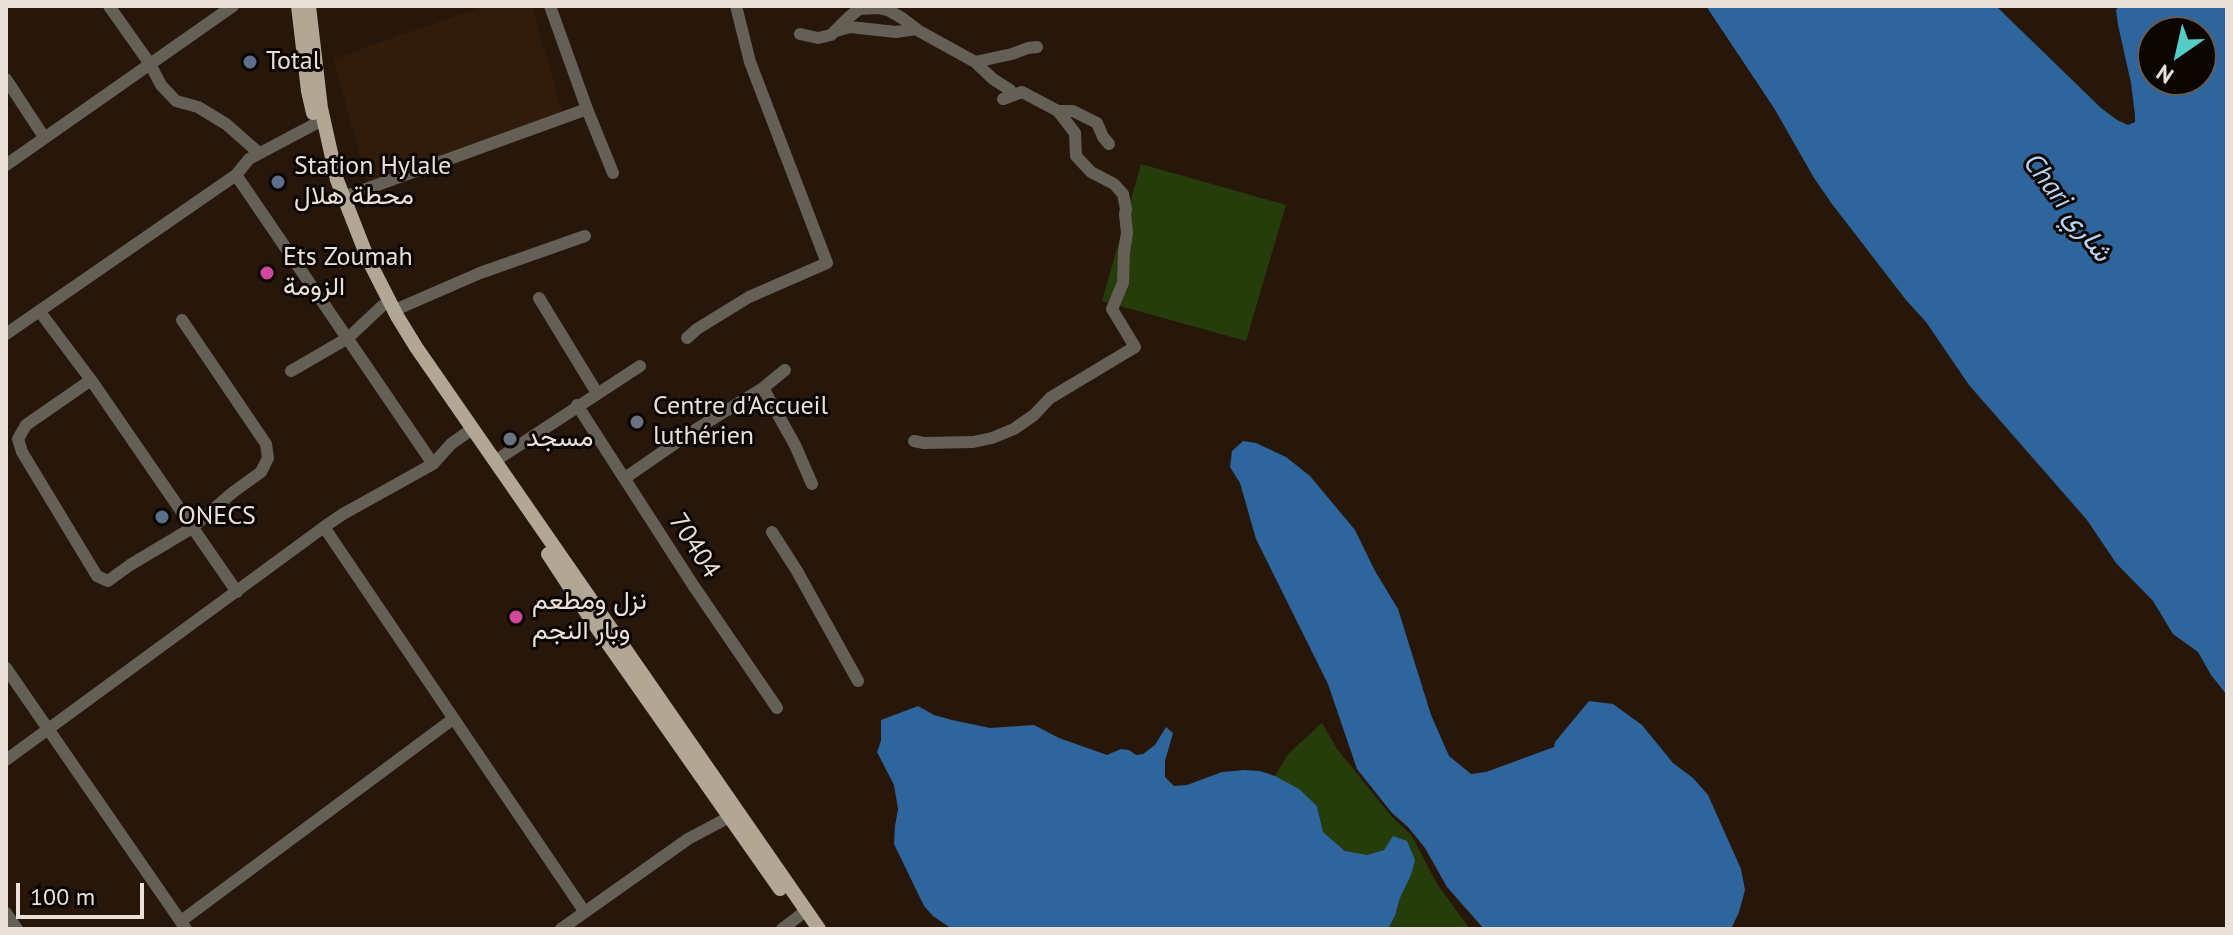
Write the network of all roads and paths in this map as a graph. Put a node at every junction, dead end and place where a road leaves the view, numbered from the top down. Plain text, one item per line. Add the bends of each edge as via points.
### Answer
1 (109, 6) edge
2 (233, 6) edge
3 (298, 6) edge
4 (309, 6) edge
5 (550, 6) edge
6 (736, 6) edge
7 (916, 29) junction
8 (835, 31) junction
9 (800, 34) dead end
10 (1037, 47) dead end
11 (977, 63) junction
12 (150, 64) junction
13 (6, 79) edge
14 (587, 109) junction
15 (1058, 111) junction
16 (319, 123) junction
17 (44, 137) junction
18 (1109, 144) dead end
19 (259, 153) junction
20 (6, 165) edge
21 (613, 173) dead end
22 (236, 175) junction
23 (344, 197) junction
24 (585, 236) dead end
25 (539, 298) dead end
26 (388, 308) junction
27 (40, 312) junction
28 (182, 320) dead end
29 (6, 334) edge
30 (348, 338) junction
31 (687, 338) dead end
32 (640, 366) dead end
33 (785, 370) dead end
34 (291, 371) dead end
35 (91, 380) junction
36 (763, 388) junction
37 (597, 393) junction
38 (577, 405) junction
39 (469, 431) junction
40 (914, 441) dead end
41 (495, 461) junction
42 (433, 464) junction
43 (625, 478) junction
44 (812, 484) dead end
45 (324, 527) junction
46 (192, 528) junction
47 (772, 532) dead end
48 (237, 592) junction
49 (6, 668) edge
50 (858, 681) dead end
51 (777, 708) dead end
52 (453, 719) junction
53 (49, 730) junction
54 (6, 760) edge
55 (734, 814) junction
56 (584, 911) junction
57 (6, 913) edge
58 (799, 916) junction
59 (183, 925) edge
60 (17, 929) edge
61 (561, 929) edge
62 (782, 929) edge
63 (808, 929) edge
64 (819, 929) edge

1 - 12 street
2 - 12 street
3 - 16 main road via 308,91
4 - 16 main road
5 - 14 street
6 - 31 street via 750,62 827,263 749,297
7 - 8 street
7 - 8 street via 878,8 859,9
7 - 11 street
8 - 9 street via 818,38
10 - 11 street
11 - 15 street via 1007,94 1022,92
12 - 17 street
12 - 19 street via 176,101 217,118
13 - 17 street
14 - 21 street
14 - 23 street
15 - 18 street via 1073,111 1097,123
15 - 40 street via 1075,133 1076,156 1123,194 1123,283 1112,309 1135,347 1050,398 1014,429 973,442
16 - 19 street
16 - 23 main road
16 - 26 main road via 334,195 360,261
17 - 20 street
19 - 22 street
22 - 27 street
22 - 30 street
23 - 26 main road
24 - 26 street
25 - 37 street
26 - 30 street
26 - 39 main road
27 - 29 street
27 - 35 street
28 - 46 street via 266,444 268,458 261,472
30 - 34 street
30 - 42 street
32 - 37 street
33 - 36 street
35 - 46 street
35 - 46 street via 26,425 18,439 97,576 108,581
36 - 43 street
36 - 44 street
37 - 38 street
38 - 41 street
38 - 43 street, 70404
39 - 41 main road
39 - 42 street
39 - 55 main road
41 - 55 main road
42 - 45 street
43 - 51 street, 70404
45 - 48 street
45 - 52 street
46 - 48 street
47 - 50 street
48 - 53 street
49 - 53 street
52 - 56 street
52 - 59 street
53 - 54 street
53 - 59 street
55 - 56 street
55 - 58 main road
55 - 64 main road
56 - 61 street
57 - 60 street
58 - 62 street
58 - 63 main road

